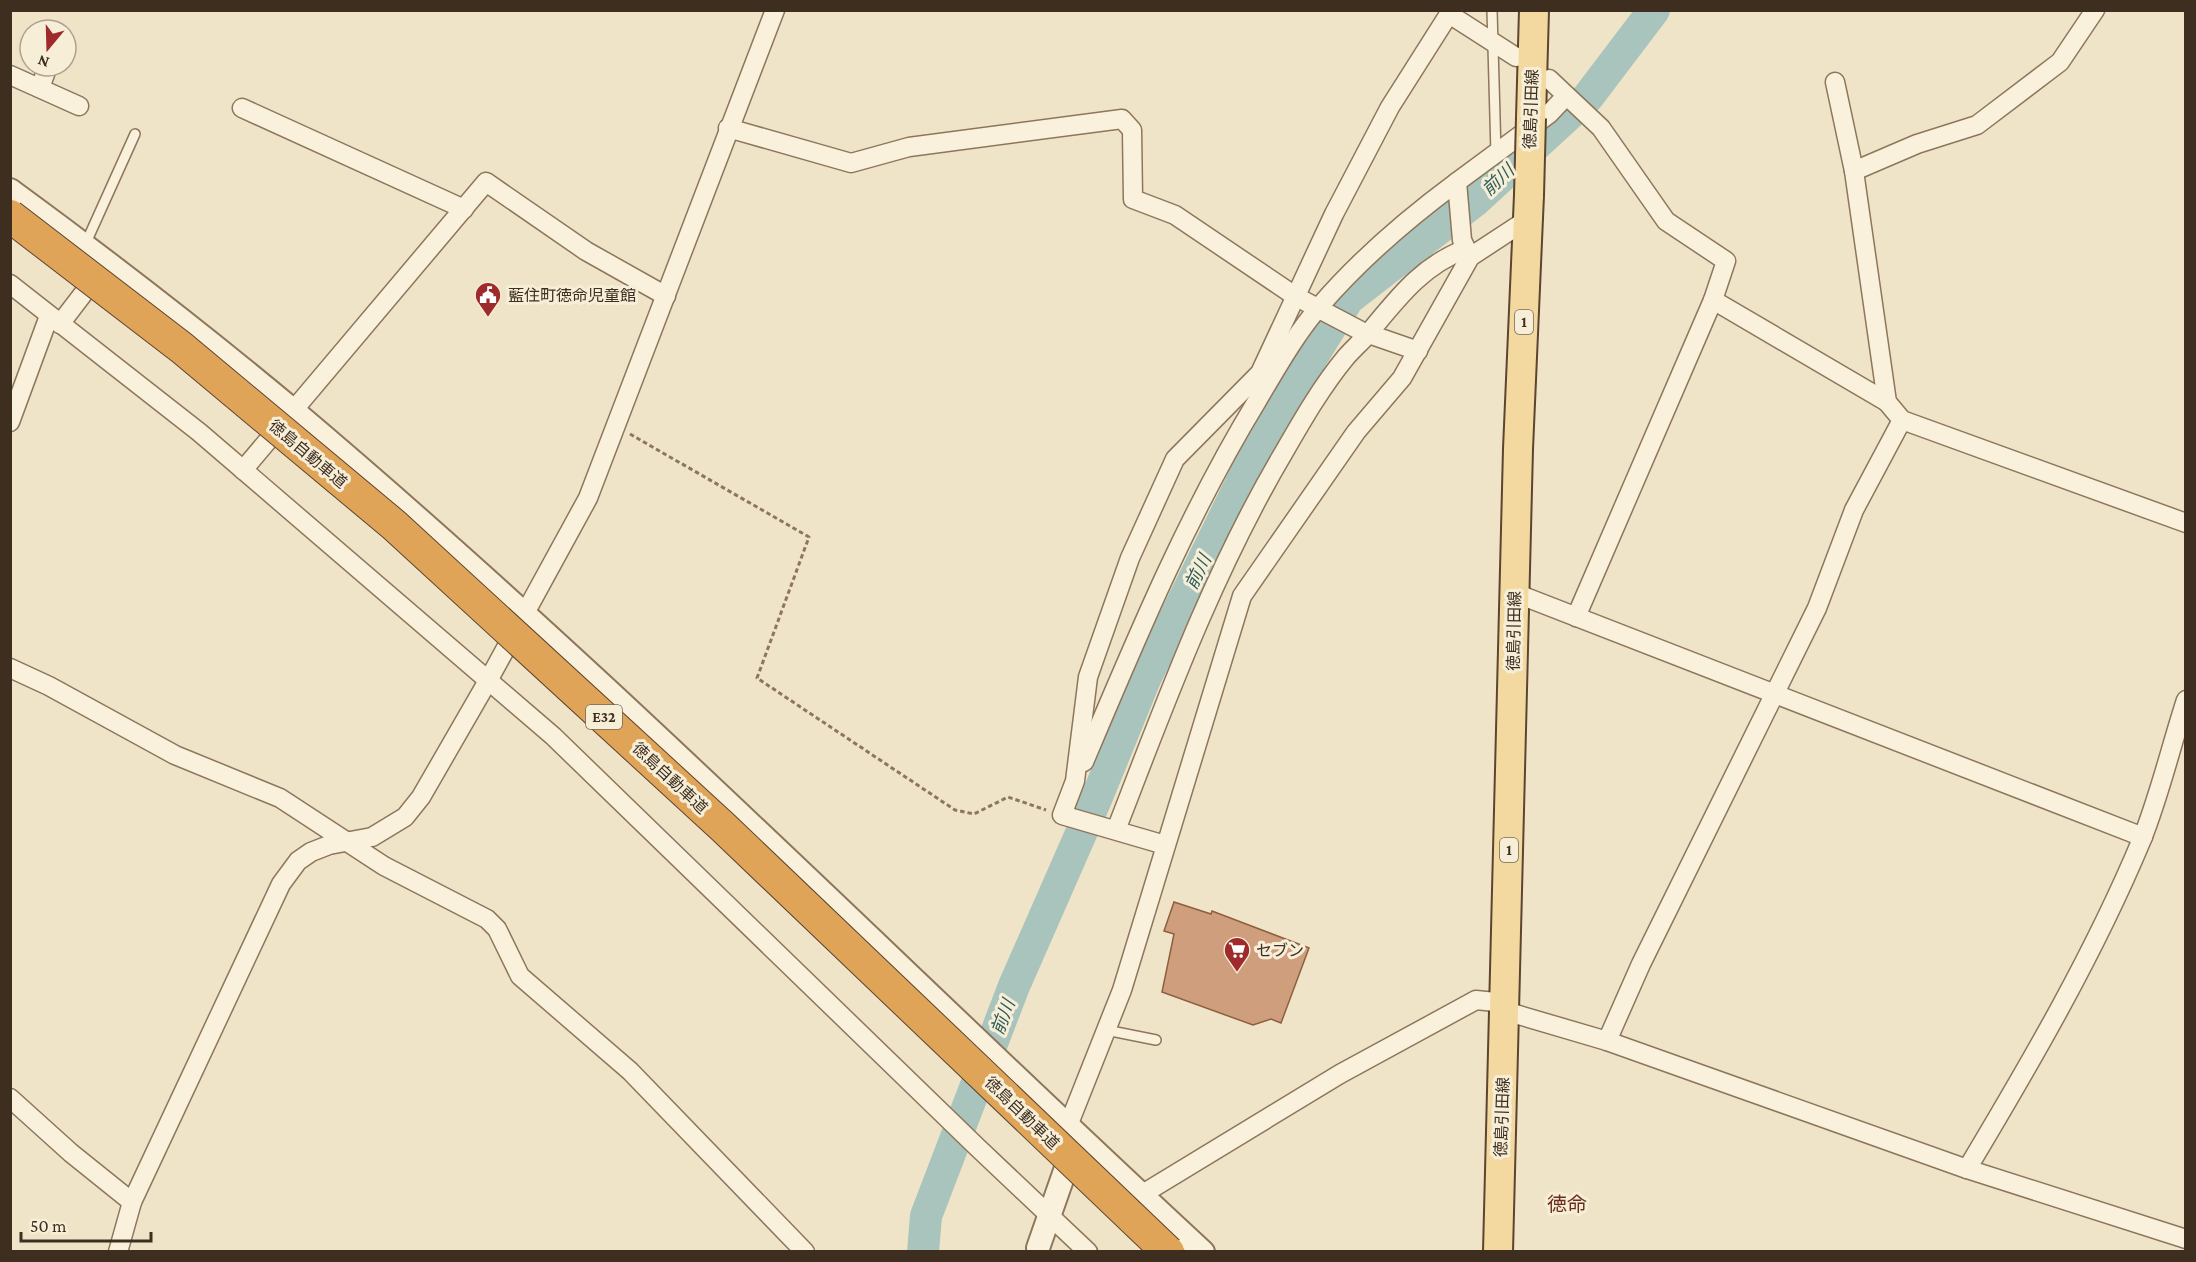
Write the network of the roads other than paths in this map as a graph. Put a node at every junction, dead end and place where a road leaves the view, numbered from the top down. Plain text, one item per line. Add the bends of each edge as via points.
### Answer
1 (1492, 10) edge
2 (1534, 10) edge
3 (2095, 10) edge
4 (772, 12) edge
5 (1448, 12) edge
6 (1492, 42) junction
7 (1516, 57) dead end
8 (10, 75) edge
9 (44, 78) edge
10 (1549, 79) dead end
11 (1835, 82) dead end
12 (40, 88) junction
13 (1568, 97) junction
14 (79, 106) dead end
15 (242, 108) dead end
16 (728, 128) junction
17 (135, 134) dead end
18 (1496, 154) junction
19 (1854, 171) junction
20 (1457, 186) junction
21 (10, 190) edge
22 (1528, 207) junction
23 (464, 209) junction
24 (10, 216) edge
25 (85, 245) junction
26 (1466, 248) junction
27 (108, 262) junction
28 (10, 284) edge
29 (666, 296) junction
30 (1295, 296) junction
31 (1713, 300) junction
32 (1320, 310) junction
33 (55, 320) junction
34 (1366, 333) junction
35 (1418, 351) junction
36 (1887, 402) junction
37 (294, 412) junction
38 (1902, 420) junction
39 (10, 422) edge
40 (243, 470) junction
41 (2186, 523) edge
42 (1515, 592) junction
43 (525, 615) junction
44 (1576, 617) junction
45 (10, 668) edge
46 (489, 679) junction
47 (1773, 695) junction
48 (2186, 700) edge
49 (1076, 781) junction
50 (1113, 830) junction
51 (2143, 837) junction
52 (347, 840) junction
53 (1165, 845) junction
54 (1505, 1007) junction
55 (1106, 1030) junction
56 (1156, 1040) dead end
57 (1607, 1041) junction
58 (10, 1098) edge
59 (1073, 1130) junction
60 (1967, 1169) junction
61 (1141, 1195) junction
62 (132, 1202) junction
63 (1048, 1215) junction
64 (2186, 1239) edge
65 (1036, 1250) edge
66 (118, 1251) edge
67 (806, 1251) edge
68 (1088, 1251) edge
69 (1168, 1251) edge
70 (1203, 1251) edge
71 (1498, 1251) edge

1 - 6 lane
2 - 22 main road, 徳島引田線 / 1, bridge
3 - 19 street via 2060,62 1977,125 1917,144
4 - 16 street
5 - 6 street
5 - 30 street via 1390,107
6 - 7 street
6 - 18 lane
8 - 12 street
9 - 12 street
10 - 13 street
11 - 19 street
12 - 14 street
13 - 18 street
13 - 31 street via 1601,128 1666,221 1726,261
15 - 23 street
16 - 29 street
16 - 30 street via 851,163 909,147 1122,119 1132,130 1133,199 1175,215
17 - 25 lane
18 - 20 street
19 - 36 street
20 - 26 street
20 - 32 street via 1405,220
21 - 25 street
22 - 26 street
22 - 42 main road, 徳島引田線 / 1
23 - 29 street via 486,182 586,251
23 - 37 street
24 - 69 highway, 徳島自動車道 / E32, bridge via 182,348 394,525 714,819
25 - 27 street
26 - 34 street via 1444,257 1415,279
26 - 35 street
27 - 33 street
27 - 37 street
28 - 33 street
29 - 43 street via 588,498
30 - 32 street
30 - 49 street via 1260,373 1175,459 1130,558 1088,677
31 - 36 street
31 - 44 street
32 - 34 street
32 - 49 street via 1280,363 1204,494 1164,575
33 - 39 street
33 - 40 street
34 - 35 street
34 - 50 street via 1311,406 1230,552
35 - 53 street via 1402,378 1356,432 1242,596
36 - 38 street
37 - 40 street
37 - 43 street
38 - 41 street
38 - 47 street via 1854,510 1817,608
40 - 46 street
42 - 44 street
42 - 54 main road, 徳島引田線 / 1
43 - 46 street
43 - 59 street
44 - 47 street
45 - 52 street via 176,755 280,798
46 - 52 street via 405,817 372,837
46 - 63 street via 644,822
47 - 51 street
47 - 57 street
48 - 51 street
49 - 50 street via 1064,816
50 - 53 street
51 - 60 street via 2101,929 2031,1061
52 - 62 street via 310,852 281,884
52 - 67 street via 384,866 487,919 497,929 520,976 630,1071
53 - 55 street
54 - 57 street
54 - 61 street via 1476,1000 1340,1074
54 - 71 main road, 徳島引田線 / 1
55 - 56 lane
55 - 59 street
57 - 60 street
58 - 62 street
59 - 61 street
59 - 63 street
60 - 64 street
61 - 70 street
62 - 66 street
63 - 65 street
63 - 68 street

